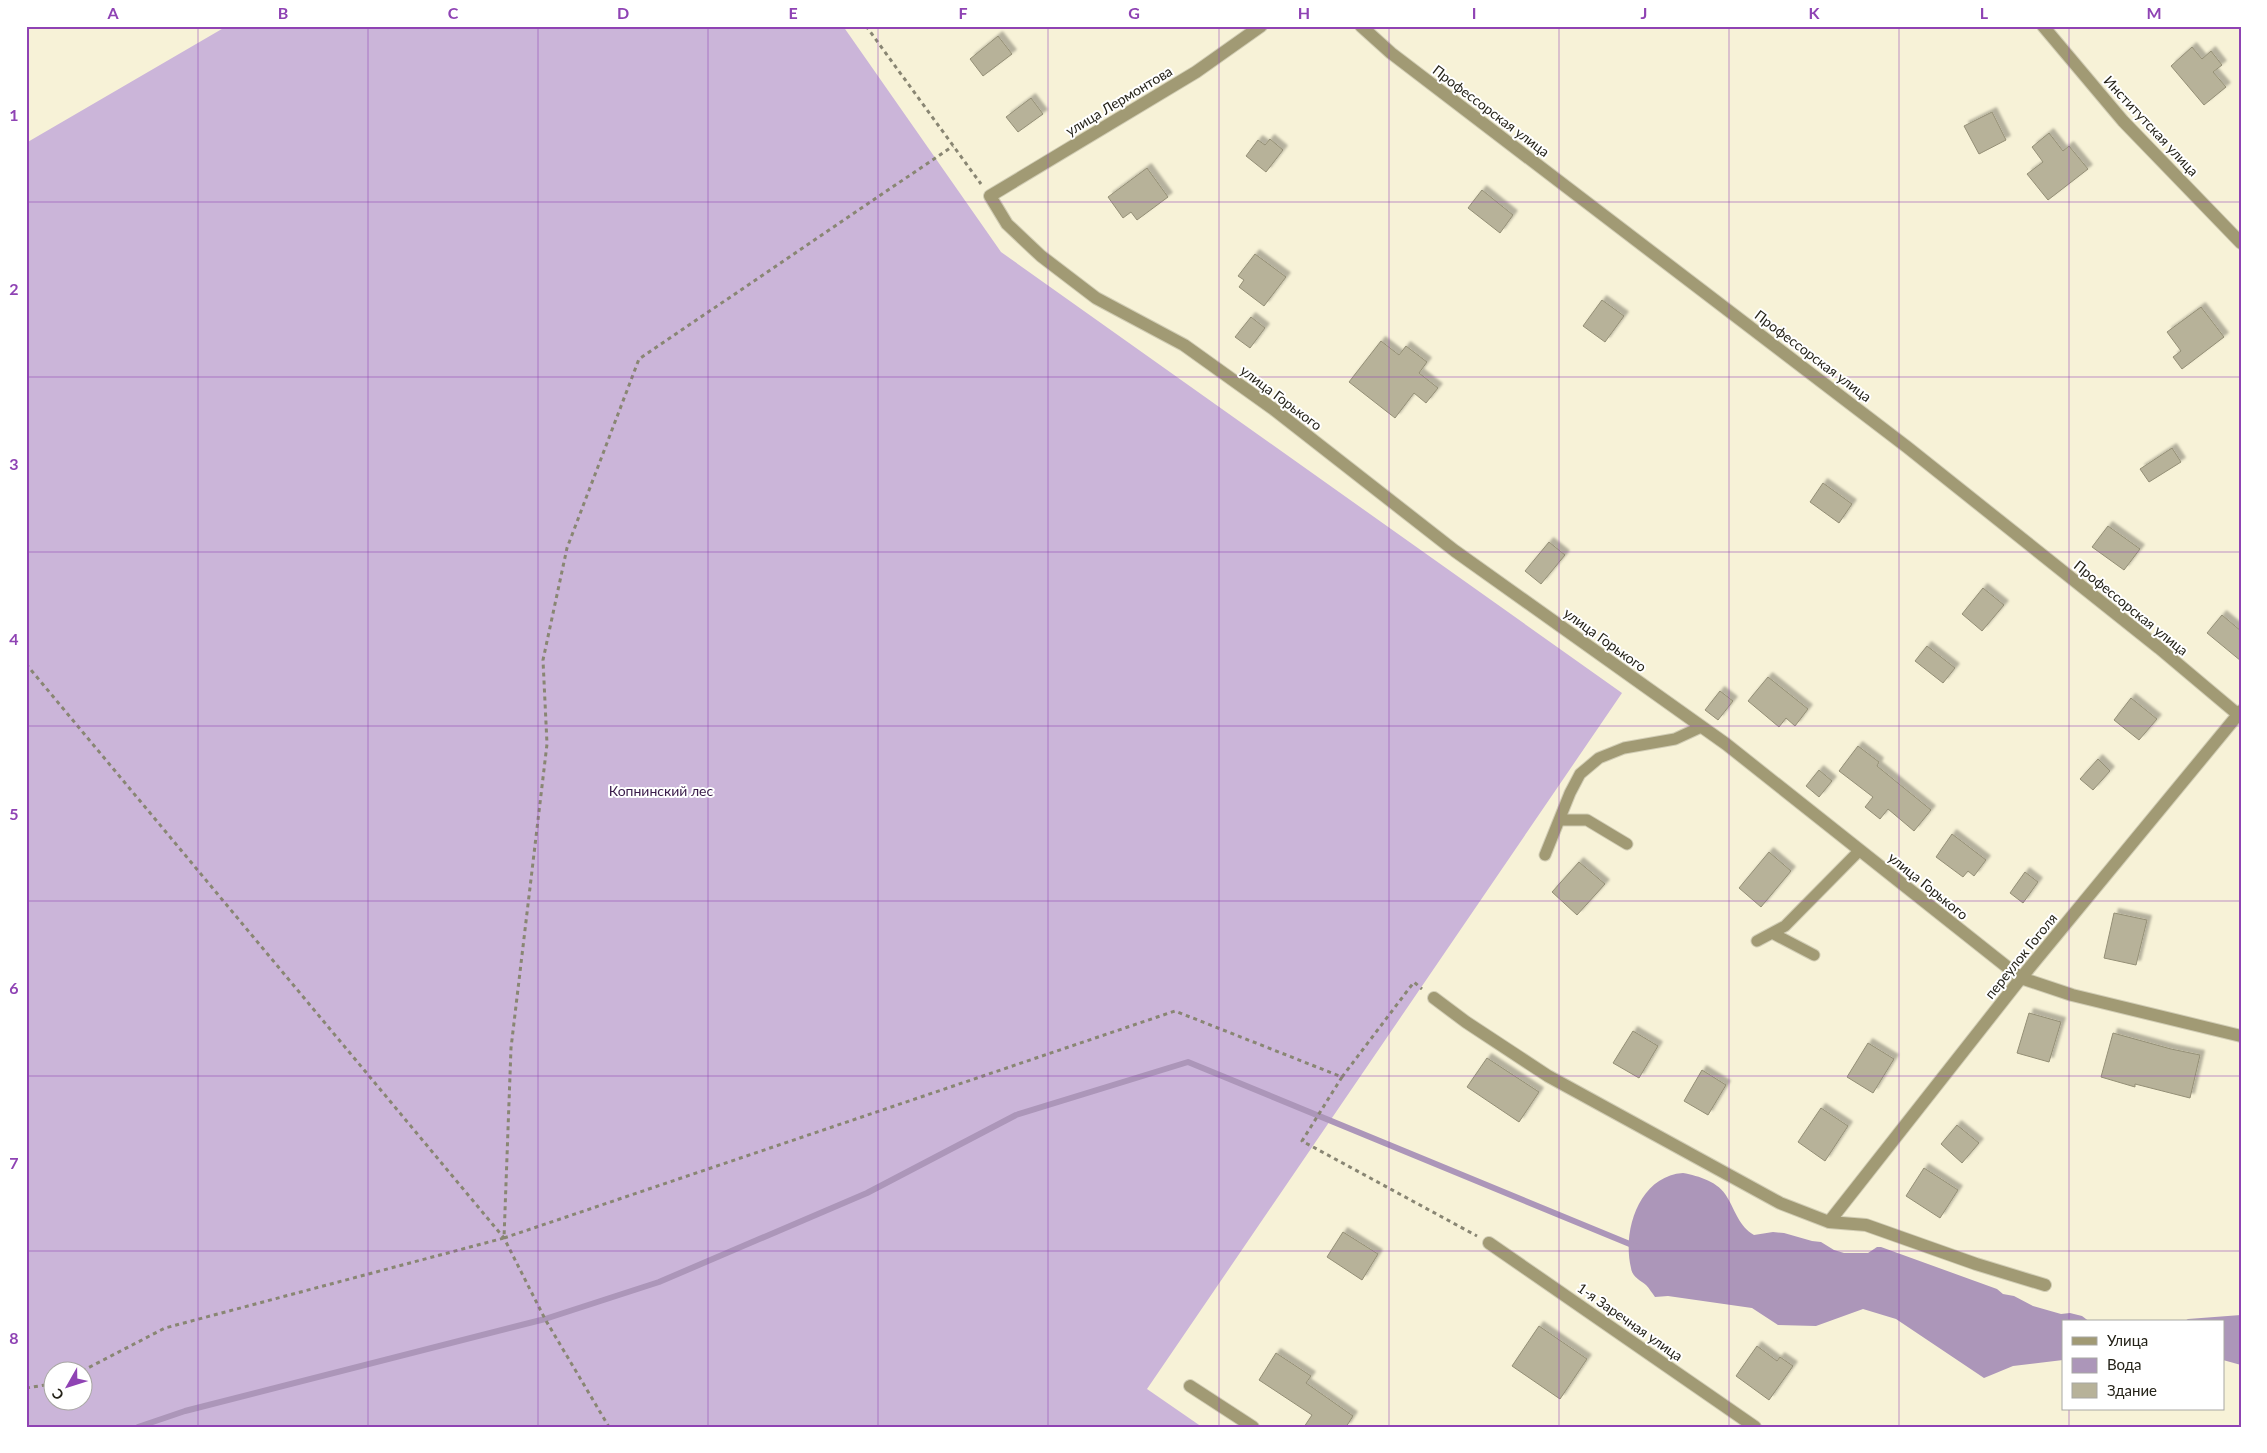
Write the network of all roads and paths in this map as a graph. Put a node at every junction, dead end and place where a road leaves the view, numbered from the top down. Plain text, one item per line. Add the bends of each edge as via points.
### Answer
1 (866, 26) edge
2 (1261, 26) edge
3 (1361, 26) edge
4 (2043, 26) edge
5 (953, 146) junction
6 (990, 196) junction
7 (2241, 243) edge
8 (26, 664) edge
9 (2239, 715) edge
10 (1701, 727) junction
11 (1560, 820) junction
12 (1627, 844) dead end
13 (1859, 851) junction
14 (1545, 854) dead end
15 (1772, 933) junction
16 (1757, 941) dead end
17 (1814, 955) dead end
18 (2022, 978) junction
19 (1434, 998) joint
20 (2241, 1036) edge
21 (1342, 1077) junction
22 (1829, 1222) junction
23 (504, 1238) junction
24 (1489, 1242) joint
25 (2045, 1285) dead end
26 (92, 1366) edge
27 (42, 1386) edge
28 (1190, 1386) dead end
29 (26, 1388) edge
30 (609, 1427) edge
31 (1252, 1427) edge
32 (1755, 1427) edge

1 - 5 path
2 - 6 street, улица Лермонтова via 1196,72
3 - 9 street, Профессорская улица via 1391,53 1907,447
4 - 7 street, Институтская улица via 2123,121
5 - 6 path
5 - 23 path via 639,359 567,548 543,660 547,744 511,1048
6 - 10 street, улица Горького via 1007,224 1041,256 1096,298 1184,345 1272,408 1455,551
8 - 23 path
9 - 18 street, переулок Гоголя
10 - 11 lane via 1675,739 1624,748 1599,758 1580,774
10 - 13 street, улица Горького
11 - 12 lane via 1587,820
11 - 14 lane
13 - 15 lane via 1785,926
13 - 18 street, улица Горького
15 - 16 lane
15 - 17 lane
18 - 20 street, улица Горького via 2072,995
18 - 22 street, переулок Гоголя
19 - 21 path via 1414,982
19 - 22 street via 1548,1076 1780,1203
21 - 23 path via 1175,1011
21 - 24 path via 1302,1140
22 - 25 street via 1866,1225
23 - 26 path via 165,1328
23 - 30 path via 545,1319
24 - 32 street, 1-я Заречная улица
27 - 29 path
28 - 31 street

